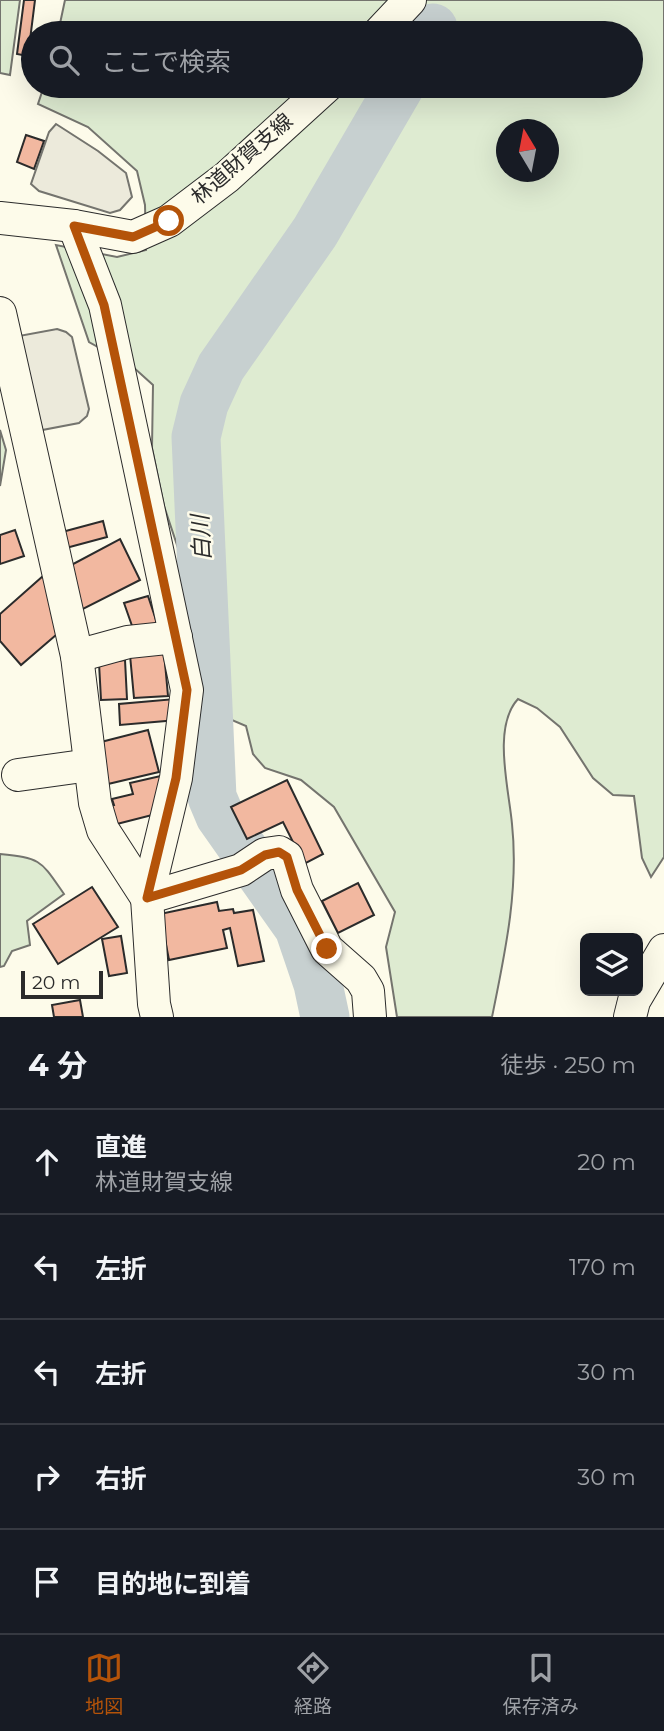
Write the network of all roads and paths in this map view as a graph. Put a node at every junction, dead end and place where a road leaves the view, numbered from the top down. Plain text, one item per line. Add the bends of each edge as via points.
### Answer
1 (410, 0) edge
2 (390, 21) edge
3 (314, 98) edge
4 (0, 218) edge
5 (74, 226) junction
6 (0, 313) edge
7 (176, 637) junction
8 (77, 656) junction
9 (90, 765) junction
10 (18, 775) dead end
11 (147, 898) junction
12 (664, 950) edge
13 (157, 1017) edge
14 (370, 1017) edge
15 (630, 1017) edge

1 - 2 street
3 - 5 street, 林道財賀支線 via 169,221 133,237
4 - 5 street, 林道財賀支線
5 - 7 street via 104,305
6 - 8 street
7 - 8 street via 128,642
7 - 11 street via 187,690 176,778
8 - 9 street
9 - 10 street
9 - 11 street via 103,830
11 - 13 street
11 - 14 street via 279,852 287,857 297,890 327,949 368,991
12 - 15 street via 634,1001

